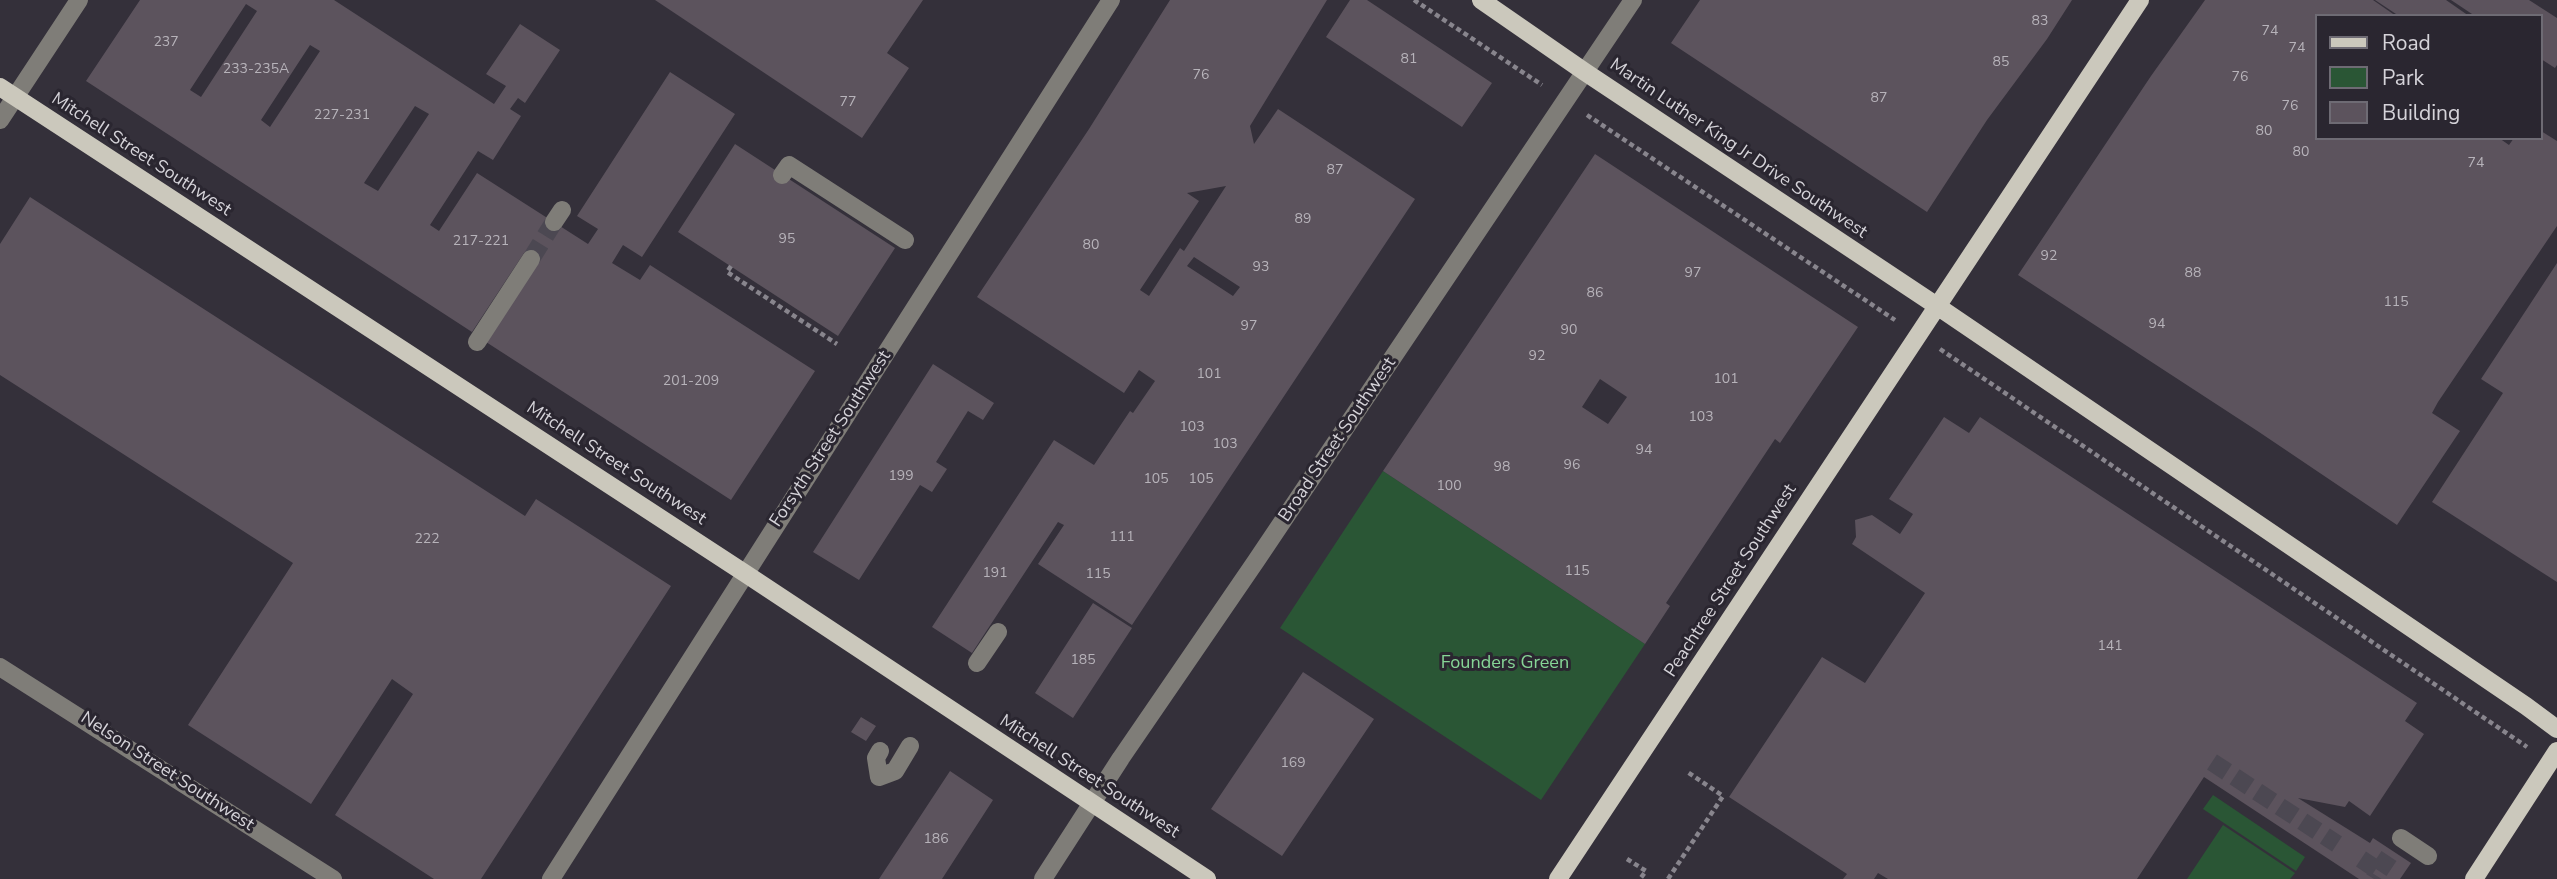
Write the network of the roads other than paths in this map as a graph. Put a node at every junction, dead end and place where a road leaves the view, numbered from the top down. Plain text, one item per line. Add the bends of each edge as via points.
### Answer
1 (79, 0) edge
2 (1111, 0) edge
3 (1481, 0) edge
4 (1633, 0) edge
5 (2140, 0) edge
6 (1585, 72) junction
7 (0, 87) edge
8 (16, 97) junction
9 (0, 120) edge
10 (782, 175) dead end
11 (905, 240) dead end
12 (531, 259) tunnel mouth
13 (1937, 306) junction
14 (477, 342) dead end
15 (746, 574) junction
16 (998, 632) dead end
17 (977, 663) dead end
18 (0, 667) edge
19 (2557, 729) edge
20 (911, 746) dead end
21 (880, 751) dead end
22 (2557, 751) edge
23 (1093, 804) junction
24 (2401, 838) dead end
25 (2428, 856) dead end
26 (333, 879) edge
27 (551, 879) edge
28 (1044, 879) edge
29 (1207, 879) edge
30 (1558, 879) edge
31 (2474, 879) edge

1 - 8 street
2 - 15 street, Forsyth Street Southwest
3 - 6 main road, Martin Luther King Jr Drive Southwest
4 - 6 street, Broad Street Southwest
5 - 13 main road, Peachtree Street Southwest
6 - 13 main road, Martin Luther King Jr Drive Southwest
6 - 23 street, Broad Street Southwest
7 - 8 main road, Mitchell Street Southwest
8 - 9 street
8 - 15 main road, Mitchell Street Southwest
10 - 11 street via 789,165
12 - 14 street
13 - 19 main road, Martin Luther King Jr Drive Southwest
13 - 30 main road, Peachtree Street Southwest
15 - 23 main road, Mitchell Street Southwest
15 - 27 street, Forsyth Street Southwest
16 - 17 street
18 - 26 street, Nelson Street Southwest
20 - 21 street via 895,771 879,777 876,758
22 - 31 main road
23 - 28 street, Broad Street Southwest
23 - 29 main road, Mitchell Street Southwest
24 - 25 street

